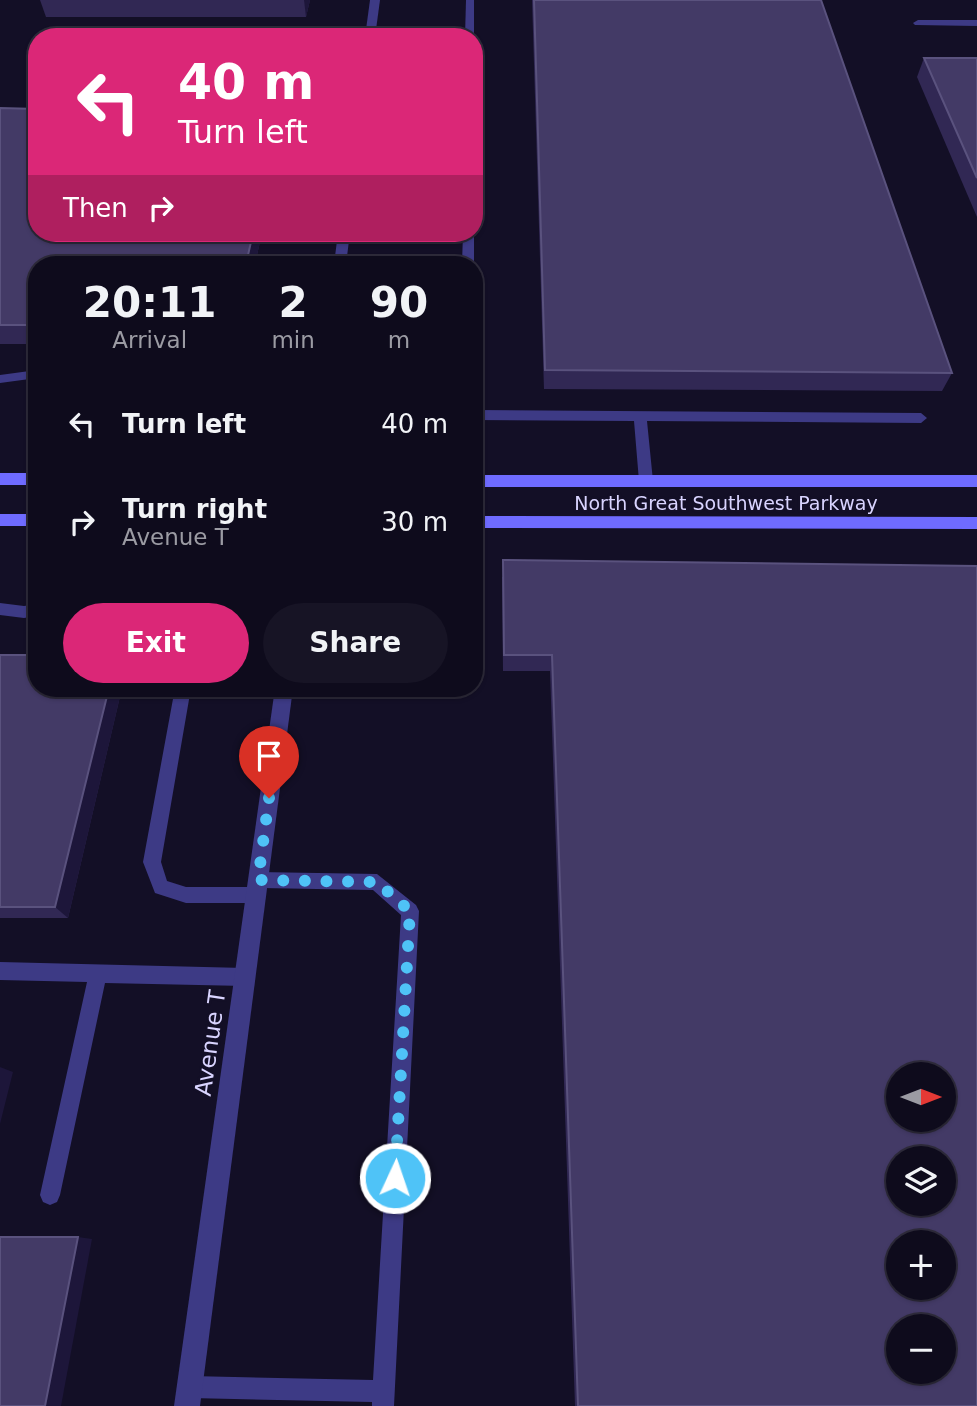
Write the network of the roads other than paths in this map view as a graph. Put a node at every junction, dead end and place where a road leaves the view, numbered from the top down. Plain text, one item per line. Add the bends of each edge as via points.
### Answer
1 (375, 0) edge
2 (470, 0) edge
3 (918, 23) dead end
4 (977, 23) edge
5 (371, 28) edge
6 (470, 28) edge
7 (28, 375) edge
8 (0, 379) edge
9 (483, 415) edge
10 (640, 417) junction
11 (921, 418) dead end
12 (0, 479) edge
13 (28, 479) edge
14 (483, 481) edge
15 (646, 481) junction
16 (977, 481) edge
17 (0, 520) edge
18 (28, 520) edge
19 (483, 522) edge
20 (977, 523) edge
21 (0, 608) edge
22 (28, 611) edge
23 (181, 697) edge
24 (283, 697) edge
25 (257, 888) junction
26 (0, 971) edge
27 (98, 973) junction
28 (245, 977) junction
29 (50, 1195) dead end
30 (189, 1396) edge
31 (383, 1398) edge

1 - 5 street
2 - 6 lane
3 - 4 lane
7 - 8 lane
9 - 10 lane
10 - 11 lane
10 - 15 lane
12 - 13 street
14 - 15 street, North Great Southwest Parkway
15 - 16 street, North Great Southwest Parkway
17 - 18 street
19 - 20 street, North Great Southwest Parkway
21 - 22 lane
23 - 25 lane via 152,862 161,887 186,895
24 - 25 street, Avenue T
25 - 28 street, Avenue T
25 - 31 lane via 377,882 410,911
26 - 27 lane
27 - 28 lane
27 - 29 lane
28 - 30 street, Avenue T
30 - 31 lane

